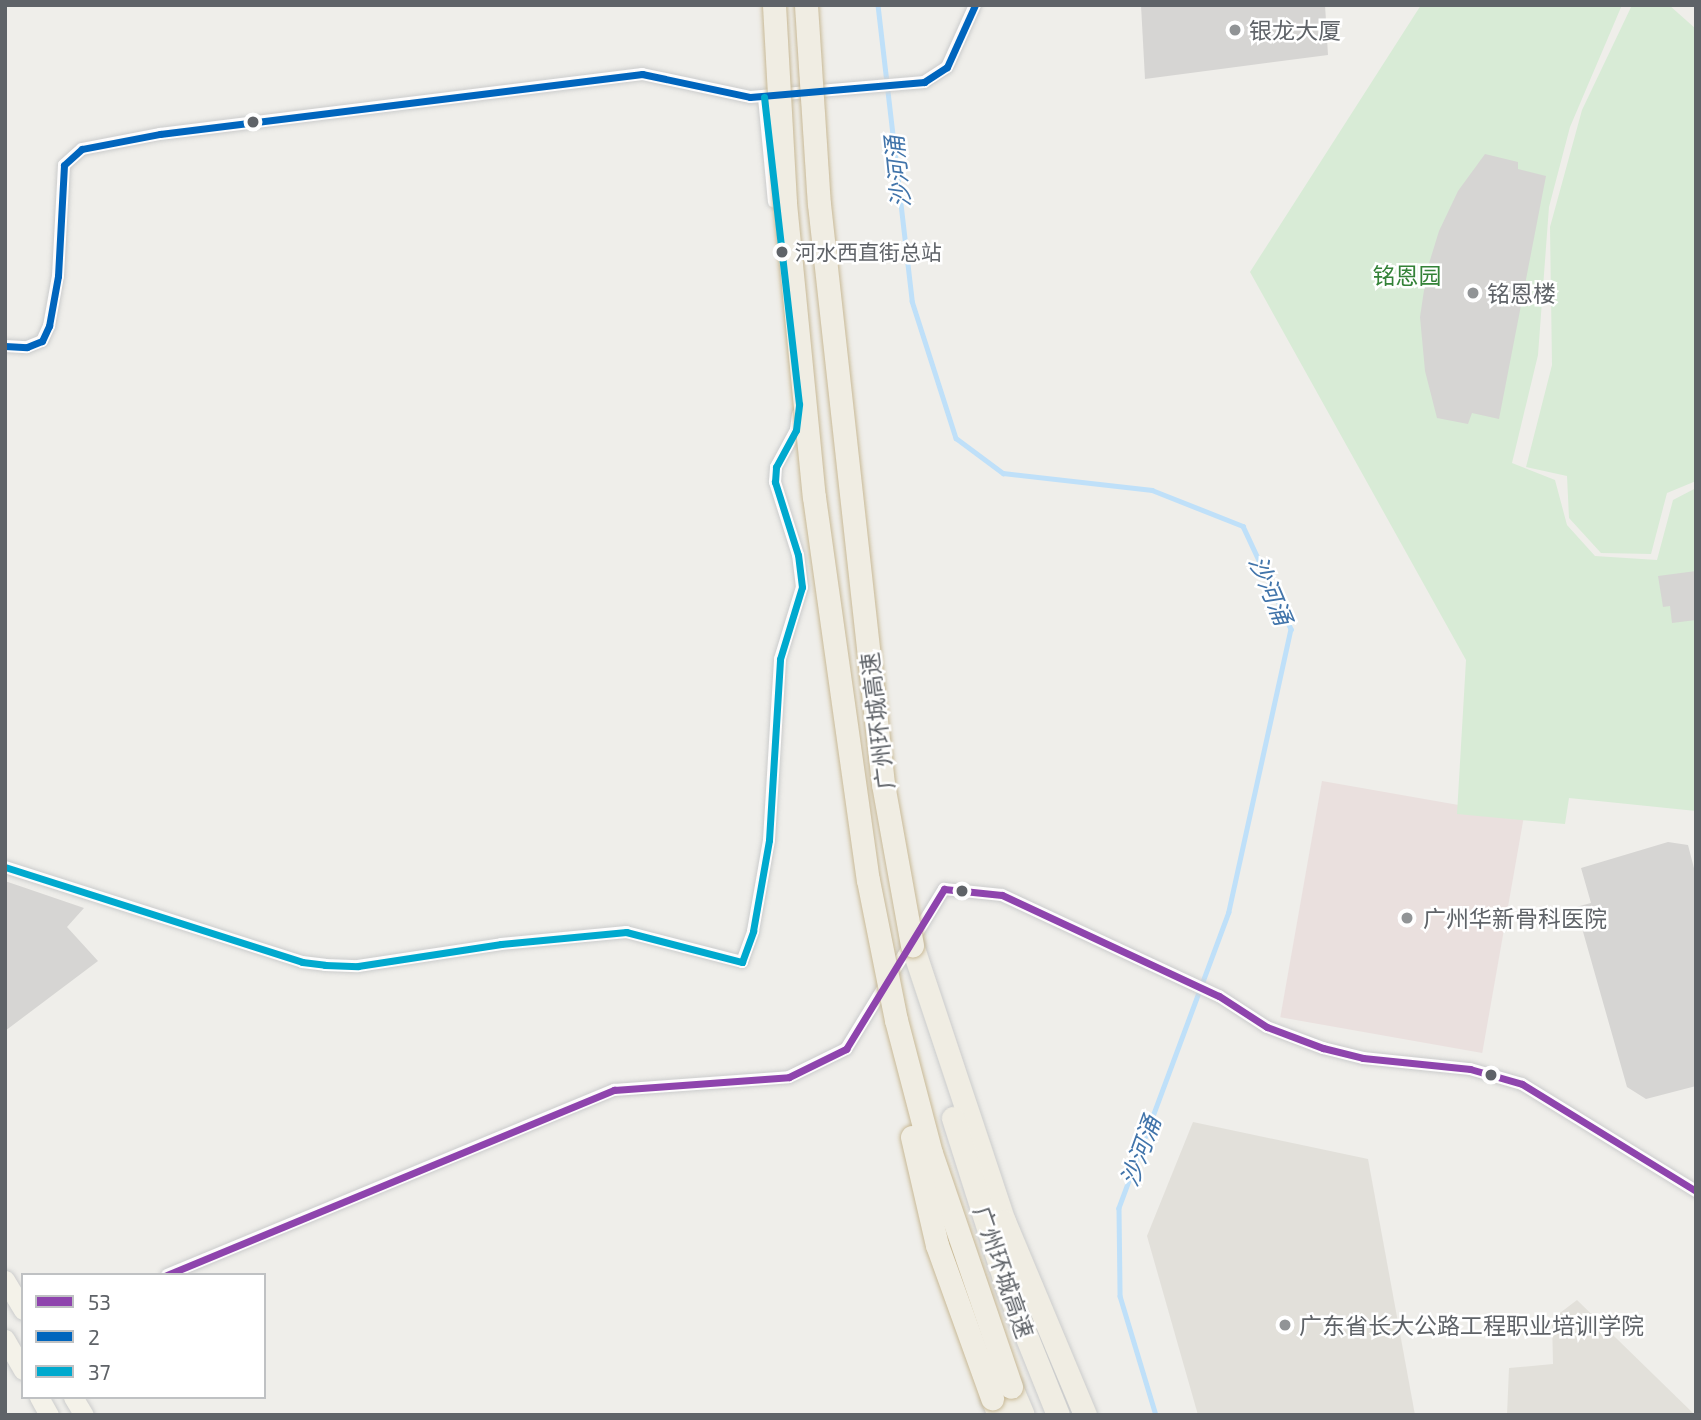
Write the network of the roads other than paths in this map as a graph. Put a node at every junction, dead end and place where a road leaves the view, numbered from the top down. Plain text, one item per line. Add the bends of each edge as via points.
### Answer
1 (774, 5) edge
2 (806, 5) edge
3 (975, 5) edge
4 (764, 97) junction
5 (5, 346) edge
6 (5, 867) edge
7 (877, 934) junction
8 (912, 944) junction
9 (1696, 1191) edge
10 (171, 1273) edge
11 (5, 1280) edge
12 (21, 1307) edge
13 (5, 1339) edge
14 (21, 1367) edge
15 (39, 1399) edge
16 (74, 1399) edge
17 (48, 1415) edge
18 (83, 1415) edge
19 (999, 1415) edge
20 (1023, 1415) edge
21 (1058, 1415) edge
22 (1084, 1415) edge

1 - 7 highway, 广州环城高速, bridge via 785,203 814,497
2 - 8 highway, 广州环城高速, bridge via 819,204 881,770
3 - 4 street via 947,67 924,82
4 - 5 street via 642,74 122,139 90,147 69,158 63,177 58,276 49,326 42,341 27,347
4 - 6 street via 799,404 796,430 776,467 775,482 798,555 802,587 780,659 769,840 753,931 742,962 626,932 502,944 358,966 325,965 302,962
7 - 19 highway, bridge via 930,1220
7 - 20 highway, 广州环城高速, bridge via 941,1187
8 - 21 highway, 广州环城高速 via 968,1167
8 - 22 highway via 1004,1221
9 - 10 street via 1544,1094 1493,1074 1323,1048 1267,1027 1219,996 1002,895 944,889 846,1049 789,1077 614,1090
11 - 12 main road
13 - 14 main road
15 - 17 main road
16 - 18 main road

